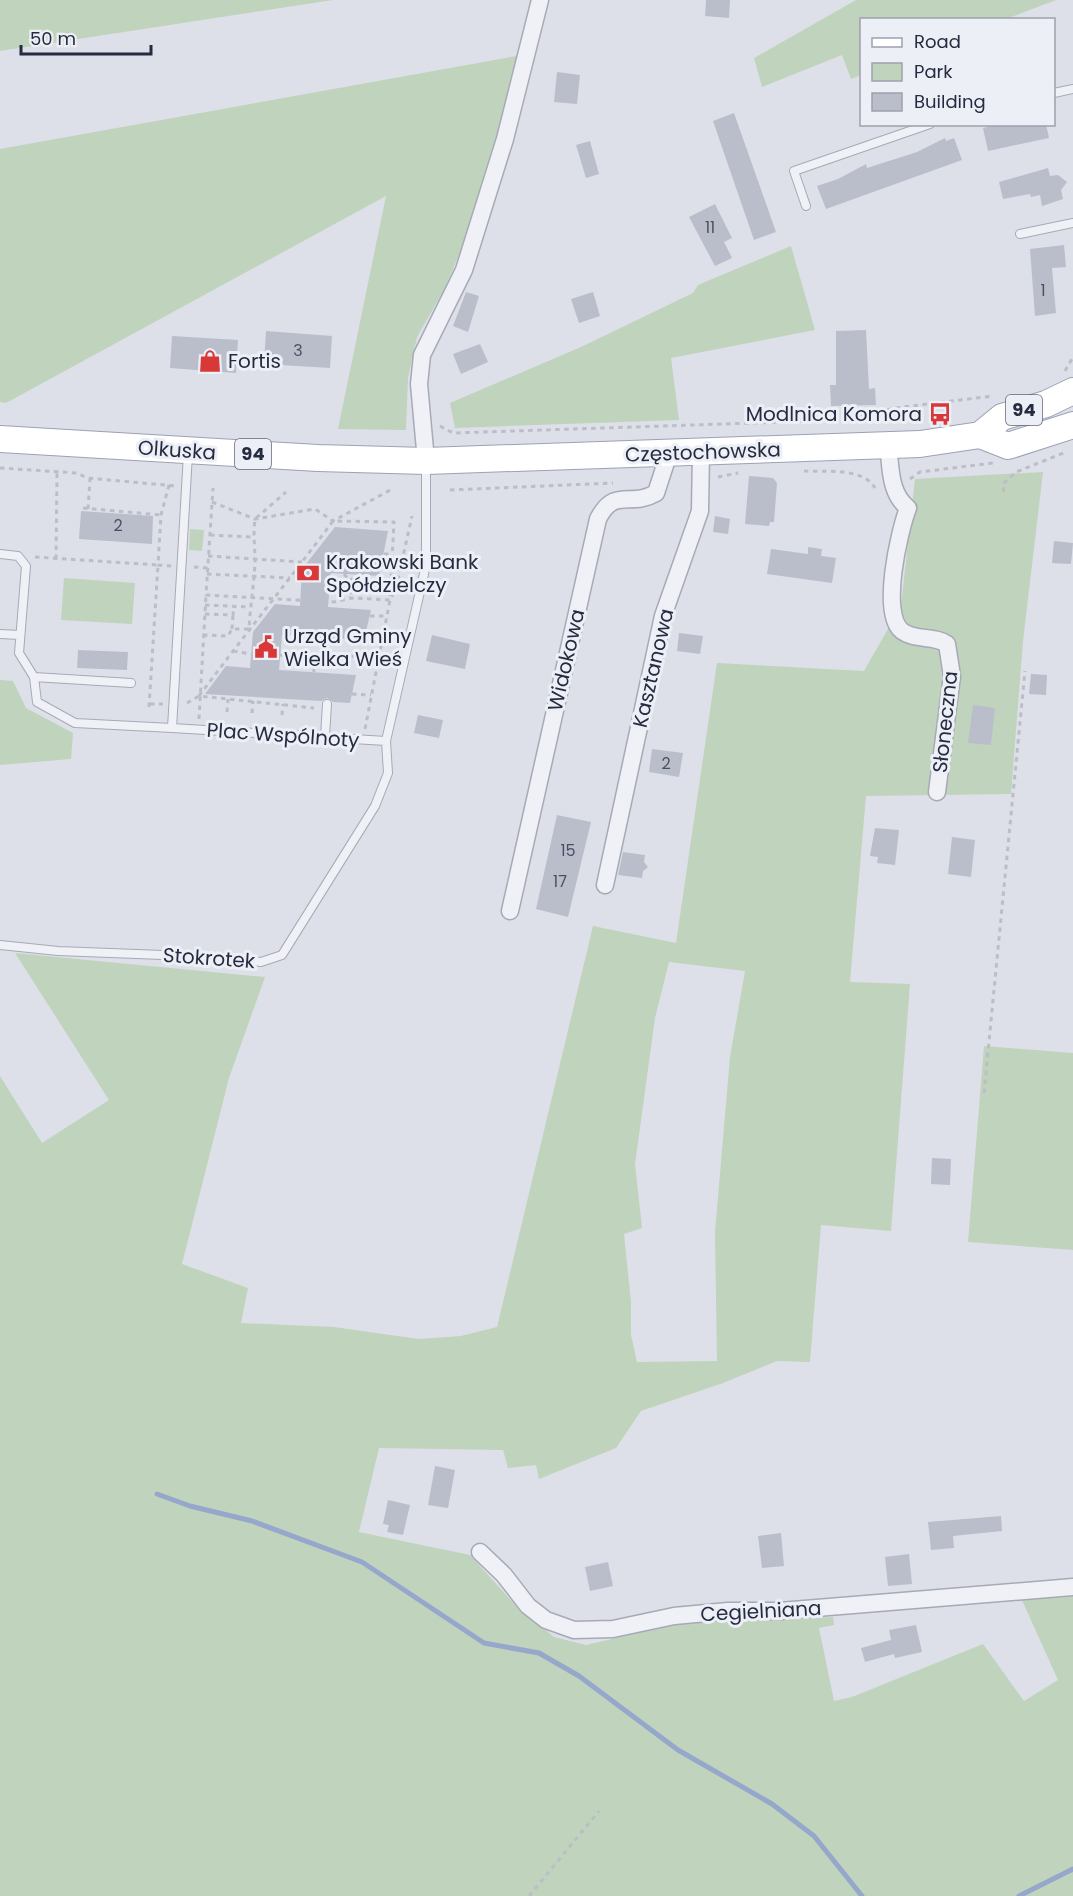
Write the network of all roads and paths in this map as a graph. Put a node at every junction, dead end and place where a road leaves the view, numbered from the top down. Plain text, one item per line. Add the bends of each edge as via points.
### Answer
1 (540, 0) edge
2 (1073, 89) edge
3 (1055, 93) edge
4 (924, 126) edge
5 (806, 206) dead end
6 (1073, 223) edge
7 (1020, 234) dead end
8 (1073, 357) edge
9 (1068, 383) edge
10 (996, 396) dead end
11 (434, 420) dead end
12 (1073, 426) edge
13 (980, 435) junction
14 (0, 439) edge
15 (888, 445) junction
16 (1073, 449) edge
17 (188, 450) junction
18 (701, 452) junction
19 (669, 453) junction
20 (426, 461) junction
21 (0, 468) edge
22 (57, 472) junction
23 (90, 479) junction
24 (169, 485) junction
25 (177, 486) dead end
26 (213, 488) dead end
27 (394, 488) dead end
28 (286, 492) dead end
29 (1005, 492) dead end
30 (212, 502) junction
31 (83, 508) dead end
32 (88, 509) junction
33 (412, 514) dead end
34 (161, 515) junction
35 (255, 519) junction
36 (333, 521) junction
37 (210, 535) junction
38 (252, 537) junction
39 (0, 554) edge
40 (384, 554) dead end
41 (392, 554) junction
42 (18, 556) junction
43 (208, 556) junction
44 (255, 558) junction
45 (56, 559) junction
46 (302, 562) junction
47 (158, 565) junction
48 (174, 566) dead end
49 (188, 567) dead end
50 (208, 568) junction
51 (207, 574) junction
52 (344, 574) dead end
53 (357, 574) dead end
54 (254, 576) junction
55 (290, 578) junction
56 (350, 581) junction
57 (206, 595) junction
58 (253, 597) junction
59 (273, 597) junction
60 (351, 598) junction
61 (390, 600) junction
62 (205, 605) junction
63 (234, 606) junction
64 (250, 607) junction
65 (204, 614) junction
66 (233, 615) junction
67 (370, 616) dead end
68 (388, 616) junction
69 (232, 629) junction
70 (249, 629) junction
71 (0, 634) edge
72 (20, 635) junction
73 (203, 635) junction
74 (233, 651) junction
75 (251, 654) dead end
76 (280, 655) dead end
77 (313, 659) junction
78 (379, 660) junction
79 (1025, 671) dead end
80 (314, 672) dead end
81 (34, 677) junction
82 (131, 683) dead end
83 (352, 694) dead end
84 (372, 695) junction
85 (199, 696) junction
86 (228, 699) junction
87 (312, 700) dead end
88 (253, 701) junction
89 (283, 704) junction
90 (327, 704) dead end
91 (173, 705) junction
92 (311, 706) junction
93 (227, 712) dead end
94 (252, 714) dead end
95 (282, 715) dead end
96 (314, 717) dead end
97 (172, 728) junction
98 (199, 730) junction
99 (325, 737) junction
100 (363, 740) junction
101 (386, 741) junction
102 (938, 792) dead end
103 (605, 885) dead end
104 (510, 910) dead end
105 (0, 945) edge
106 (984, 1093) dead end
107 (480, 1552) dead end
108 (1073, 1587) edge
109 (598, 1811) dead end
110 (529, 1896) edge

1 - 20 street via 505,139 464,270 422,355 419,384
2 - 3 lane
4 - 5 lane via 794,171
6 - 7 lane
8 - 9 path
9 - 13 main road, Częstochowska / 94 via 1046,404 1002,417
10 - 11 path via 895,408 844,420 453,433
12 - 13 main road, 94 via 1008,446
13 - 15 main road, Częstochowska / 94
14 - 17 main road, Olkuska / 94
15 - 18 main road, Częstochowska / 94
15 - 102 street, Słoneczna via 893,487 908,508 896,553 893,619 910,635 947,644 951,664
16 - 29 path via 1016,472 1003,484
17 - 20 main road, Olkuska / 94
17 - 91 lane
18 - 19 main road, Częstochowska / 94
18 - 103 street, Kasztanowa via 700,511 663,616
19 - 20 main road, Częstochowska / 94
19 - 104 street, Widokowa via 656,493 648,498 616,499 606,504 598,519
20 - 101 lane, Plac Wspólnoty via 426,565
21 - 22 path
22 - 23 path
22 - 45 path
23 - 24 path
23 - 32 path
24 - 25 path
24 - 34 path
26 - 30 path
27 - 36 path
28 - 35 path
30 - 35 path
30 - 37 path
31 - 32 path
32 - 34 path
33 - 61 path
34 - 47 path
35 - 36 path via 315,509
35 - 38 path
36 - 41 path via 394,522
36 - 46 path
37 - 38 path
37 - 43 path
38 - 44 path
39 - 42 lane
40 - 41 path
41 - 61 path
42 - 45 path
42 - 72 lane via 26,566
43 - 44 path
43 - 50 path
44 - 46 path
44 - 54 path
45 - 47 path
46 - 55 path
47 - 48 path
47 - 91 path via 149,705
49 - 50 path
50 - 51 path
51 - 54 path
51 - 57 path
52 - 56 path
53 - 56 path
54 - 55 path
54 - 58 path
55 - 59 path
56 - 60 path
57 - 58 path
57 - 62 path
58 - 59 path
58 - 64 path
59 - 60 path via 334,602
59 - 70 path
60 - 61 path
61 - 68 path
62 - 63 path
62 - 65 path
63 - 64 path
63 - 66 path
64 - 70 path
65 - 66 path
65 - 73 path
66 - 69 path
67 - 68 path
68 - 78 path
69 - 70 path
69 - 73 path via 228,636
70 - 74 path
71 - 72 lane
72 - 81 lane via 19,653
73 - 85 path
74 - 75 path
74 - 85 path
76 - 77 path
77 - 78 path via 356,656
77 - 80 path
78 - 84 path
79 - 106 path
81 - 82 lane
81 - 97 lane, Plac Wspólnoty via 37,702 75,723
83 - 84 path
84 - 100 path
85 - 86 path
85 - 91 path via 183,705
85 - 98 path
86 - 88 path
86 - 93 path
87 - 92 path
88 - 89 path
88 - 94 path
89 - 92 path
89 - 95 path
90 - 99 lane
91 - 97 lane
92 - 96 path
97 - 98 lane, Plac Wspólnoty
98 - 99 lane, Plac Wspólnoty
99 - 100 lane, Plac Wspólnoty
100 - 101 lane, Plac Wspólnoty
101 - 105 lane, Stokrotek via 388,773 375,806 293,941 275,959 261,962
107 - 108 street, Cegielniana via 528,1606 546,1620 574,1630 613,1629 706,1613 780,1611
109 - 110 path

